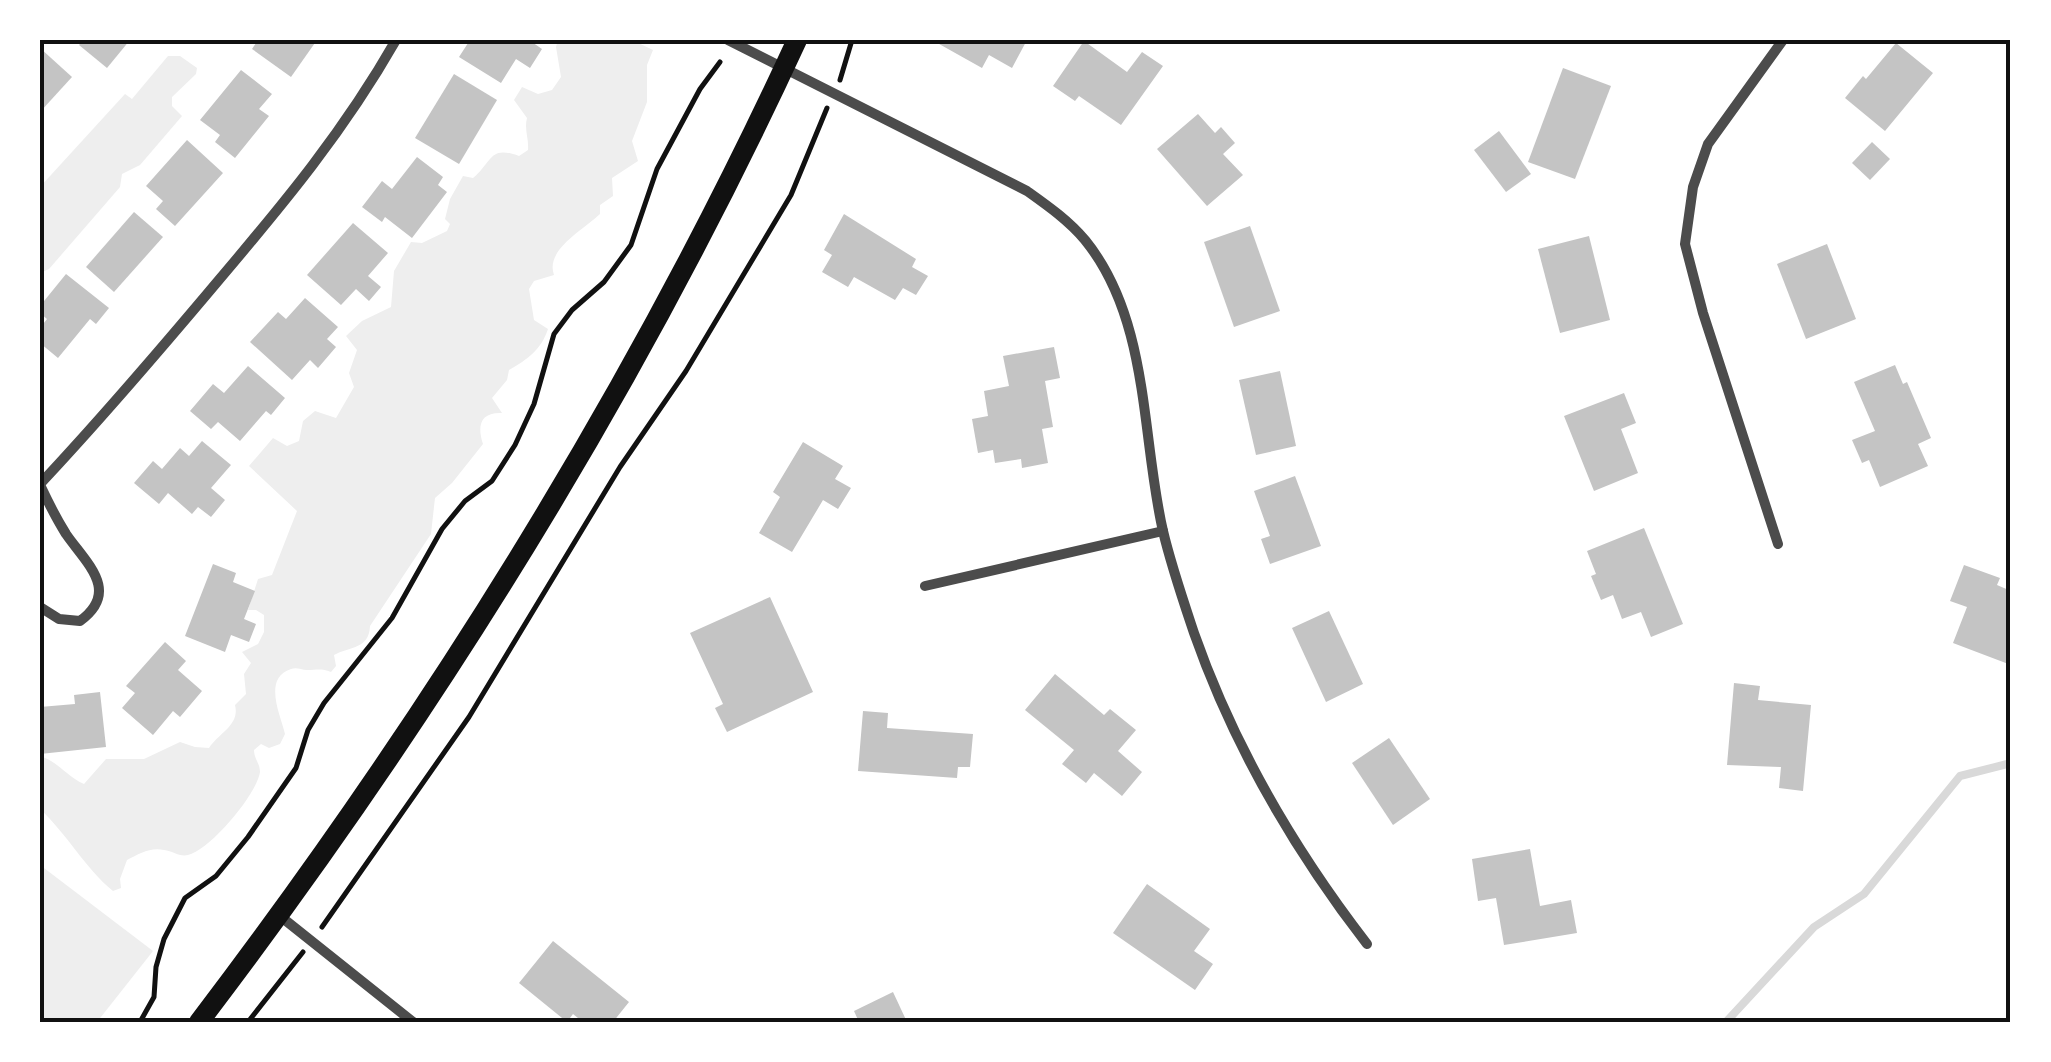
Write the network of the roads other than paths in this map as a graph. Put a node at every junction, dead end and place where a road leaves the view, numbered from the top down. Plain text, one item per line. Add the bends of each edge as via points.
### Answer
1 (396, 40) edge
2 (728, 40) edge
3 (797, 40) edge
4 (1783, 40) edge
5 (784, 68) junction
6 (40, 484) edge
7 (1163, 531) junction
8 (1778, 544) dead end
9 (925, 586) dead end
10 (40, 607) edge
11 (280, 916) junction
12 (1367, 944) dead end
13 (199, 1022) edge
14 (413, 1022) edge

1 - 6 street via 327,150
2 - 5 street
3 - 5 main road
4 - 8 street via 1708,144 1685,244
5 - 7 street via 1027,191 1094,252 1123,311
5 - 11 main road via 655,325 556,497
6 - 10 street via 100,588 80,621 59,619
7 - 9 street
7 - 12 street via 1212,681 1253,771 1299,851
11 - 13 main road
11 - 14 street

